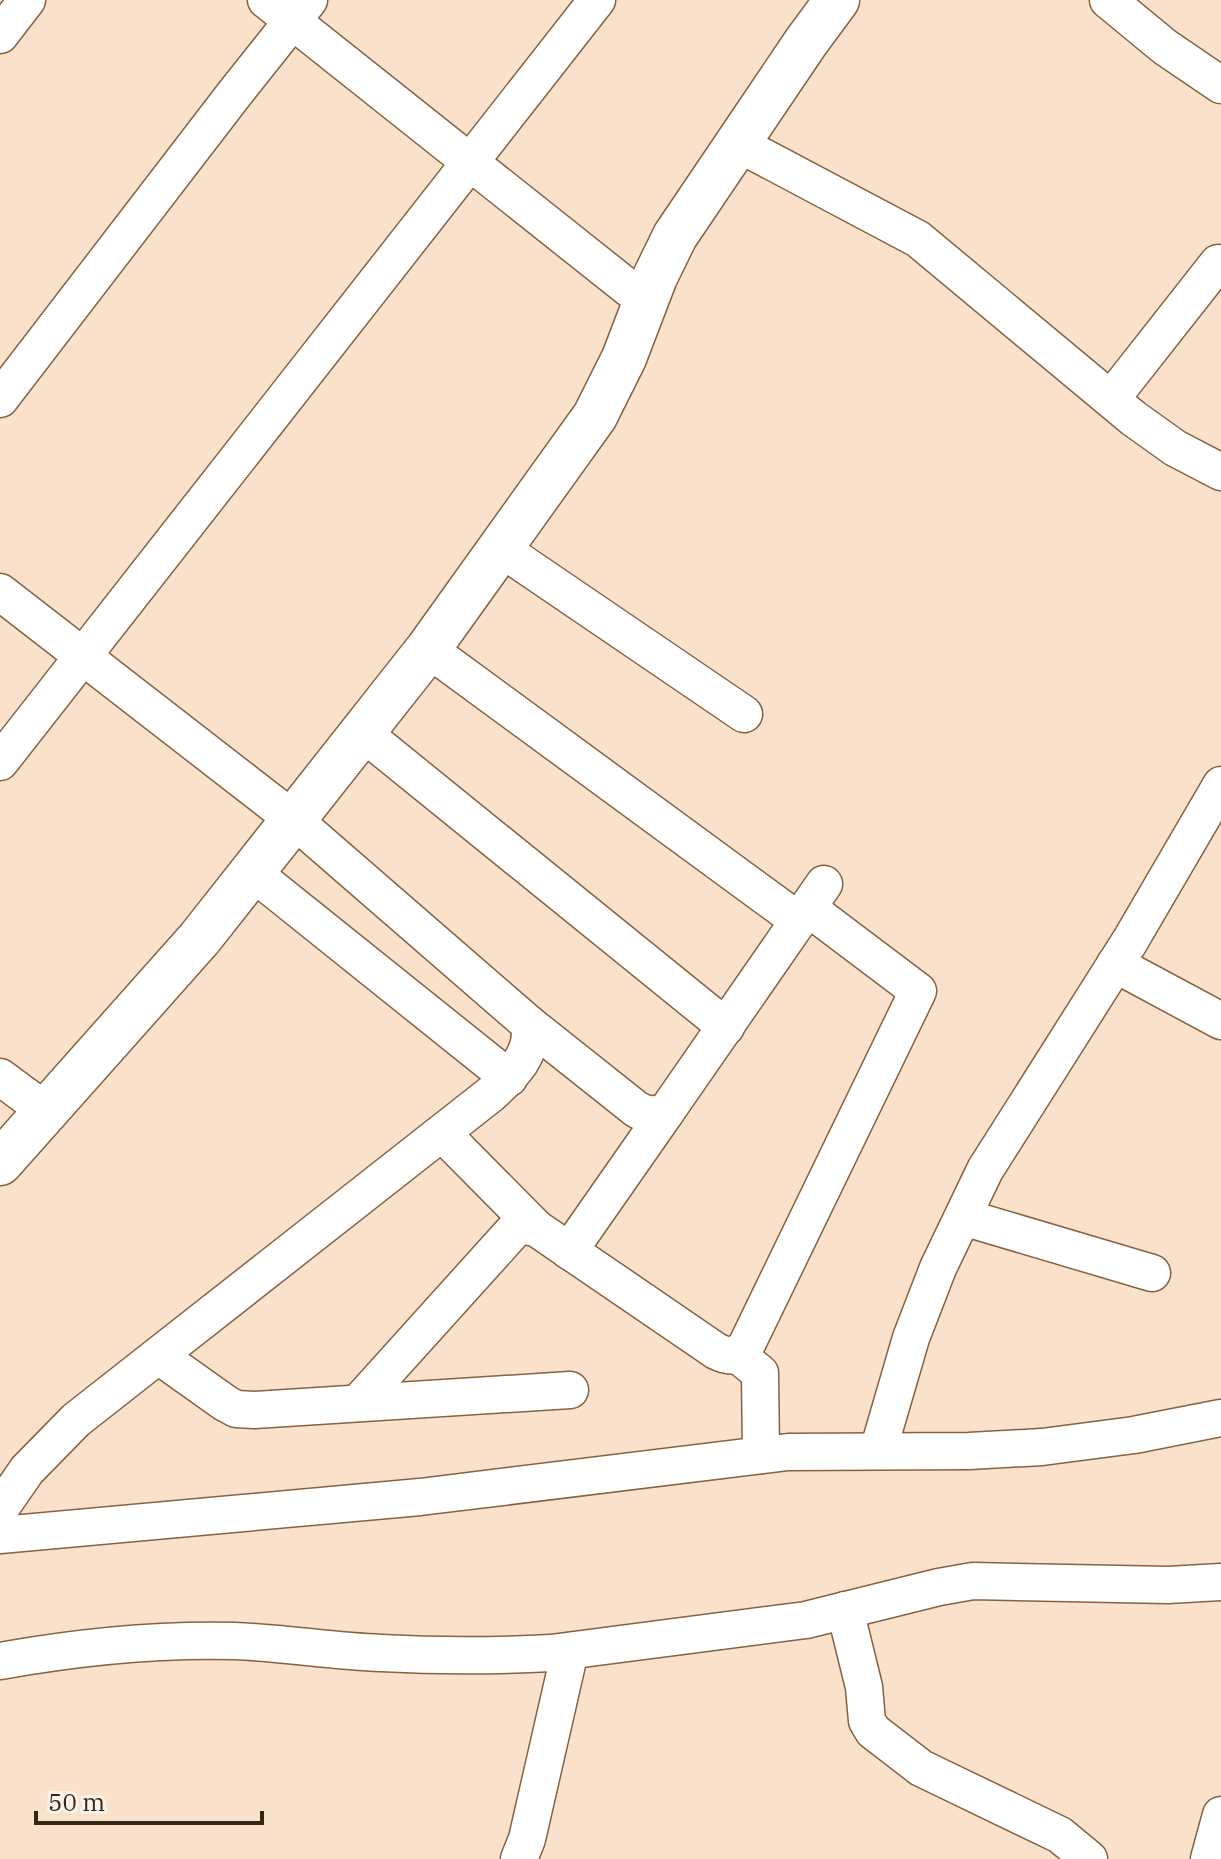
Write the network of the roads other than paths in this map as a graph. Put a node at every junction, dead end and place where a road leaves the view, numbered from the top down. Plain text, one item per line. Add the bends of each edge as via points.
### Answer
1 (27, 0) edge
2 (597, 0) edge
3 (837, 0) edge
4 (1108, 0) edge
5 (290, 7) edge
6 (0, 35) edge
7 (1221, 85) edge
8 (737, 143) junction
9 (471, 161) junction
10 (1218, 263) dead end
11 (646, 302) junction
12 (0, 399) edge
13 (1111, 399) junction
14 (1221, 472) edge
15 (500, 548) junction
16 (0, 592) edge
17 (428, 649) junction
18 (83, 657) junction
19 (744, 714) dead end
20 (363, 733) junction
21 (0, 762) edge
22 (1221, 785) edge
23 (294, 820) junction
24 (252, 872) junction
25 (811, 904) junction
26 (1115, 964) junction
27 (1221, 1021) edge
28 (529, 1024) junction
29 (726, 1027) junction
30 (0, 1077) edge
31 (509, 1078) junction
32 (46, 1111) junction
33 (666, 1112) junction
34 (442, 1133) junction
35 (0, 1163) edge
36 (963, 1217) junction
37 (536, 1228) junction
38 (569, 1251) junction
39 (1152, 1273) dead end
40 (738, 1355) junction
41 (159, 1356) junction
42 (570, 1390) dead end
43 (358, 1403) junction
44 (1221, 1418) edge
45 (878, 1451) junction
46 (761, 1455) junction
47 (0, 1509) edge
48 (0, 1535) edge
49 (1221, 1582) edge
50 (845, 1610) junction
51 (570, 1651) junction
52 (0, 1661) edge
53 (1221, 1815) edge
54 (519, 1859) edge
55 (1089, 1859) edge
56 (1209, 1859) edge

1 - 6 street
2 - 9 street
3 - 8 street
4 - 7 street
5 - 9 street
5 - 12 street
8 - 11 street via 675,236
8 - 13 street via 918,239
9 - 11 street
9 - 18 street
10 - 13 street
11 - 15 street via 595,416
13 - 14 street via 1175,448
15 - 17 street
15 - 19 street
16 - 18 street
17 - 20 street
17 - 25 street
18 - 21 street
18 - 23 street
20 - 23 street
20 - 29 street
22 - 26 street
23 - 24 street
23 - 28 street
24 - 31 street
24 - 32 street
25 - 29 street
25 - 40 street via 918,991
26 - 27 street
26 - 36 street via 985,1170
28 - 31 street via 529,1047
28 - 33 street via 636,1109 654,1115
29 - 33 street
30 - 32 street
31 - 34 street
32 - 35 street
33 - 38 street
34 - 37 street
34 - 41 street
36 - 39 street
36 - 45 street via 911,1338
37 - 38 street
37 - 43 street via 515,1229
38 - 40 street via 716,1351
40 - 46 street via 760,1373
41 - 43 street via 236,1409
41 - 47 street via 76,1420 27,1470
42 - 43 street
44 - 45 street via 1042,1447
45 - 46 street
46 - 48 street via 420,1497
49 - 50 street via 973,1581
50 - 51 street via 806,1620
50 - 55 street via 873,1731 921,1768 1060,1835
51 - 52 street via 381,1653 237,1641 134,1642
51 - 54 street
53 - 56 street

